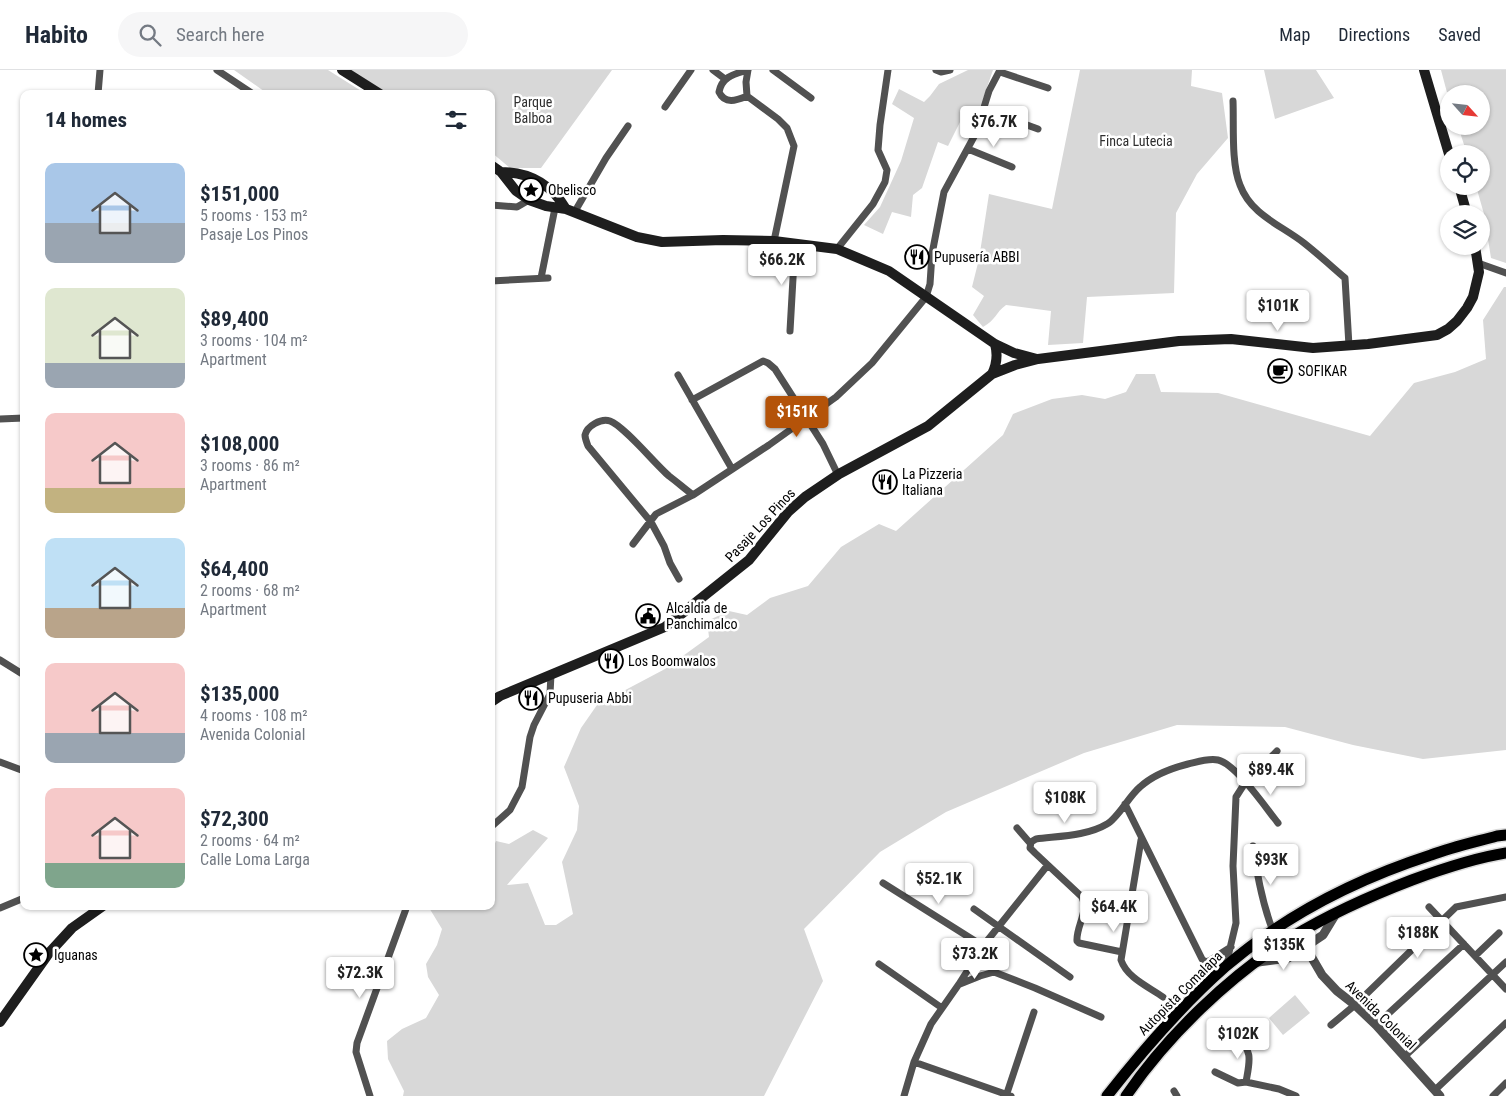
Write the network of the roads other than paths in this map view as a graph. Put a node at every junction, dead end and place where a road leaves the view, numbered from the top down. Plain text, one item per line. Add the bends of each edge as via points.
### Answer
1 (100, 70) edge
2 (216, 70) edge
3 (342, 70) edge
4 (691, 70) edge
5 (714, 70) edge
6 (773, 70) edge
7 (888, 70) edge
8 (936, 70) edge
9 (950, 70) edge
10 (1424, 70) edge
11 (1000, 71) edge
12 (725, 79) junction
13 (1048, 88) dead end
14 (98, 90) edge
15 (247, 90) edge
16 (374, 90) edge
17 (747, 96) junction
18 (811, 98) dead end
19 (1233, 101) dead end
20 (665, 107) dead end
21 (983, 109) junction
22 (628, 126) dead end
23 (1038, 129) dead end
24 (1446, 145) edge
25 (968, 149) junction
26 (1012, 167) dead end
27 (495, 168) edge
28 (502, 172) junction
29 (529, 200) junction
30 (495, 205) edge
31 (555, 208) junction
32 (570, 211) junction
33 (774, 241) junction
34 (795, 243) junction
35 (837, 249) junction
36 (1477, 255) edge
37 (1478, 263) junction
38 (1506, 273) edge
39 (495, 281) edge
40 (926, 297) junction
41 (790, 331) dead end
42 (995, 344) junction
43 (1349, 346) junction
44 (1038, 359) junction
45 (992, 374) junction
46 (678, 375) dead end
47 (692, 400) junction
48 (20, 418) edge
49 (806, 418) junction
50 (0, 419) edge
51 (732, 469) junction
52 (838, 475) junction
53 (693, 495) junction
54 (650, 522) junction
55 (633, 544) dead end
56 (679, 578) dead end
57 (0, 660) edge
58 (20, 672) edge
59 (551, 674) junction
60 (496, 695) edge
61 (1277, 751) dead end
62 (0, 762) edge
63 (20, 770) edge
64 (1246, 783) junction
65 (1124, 804) junction
66 (495, 823) edge
67 (1278, 823) dead end
68 (1017, 828) dead end
69 (1506, 835) edge
70 (1141, 840) junction
71 (1030, 843) junction
72 (1253, 846) dead end
73 (1506, 853) edge
74 (1047, 866) junction
75 (883, 883) dead end
76 (1506, 897) edge
77 (20, 900) edge
78 (1429, 907) dead end
79 (0, 908) edge
80 (974, 909) dead end
81 (97, 910) edge
82 (406, 910) edge
83 (1338, 912) junction
84 (1442, 921) junction
85 (998, 926) junction
86 (1273, 930) junction
87 (1499, 933) dead end
88 (1464, 944) junction
89 (983, 946) junction
90 (1231, 947) junction
91 (1308, 951) junction
92 (1122, 952) junction
93 (1475, 956) junction
94 (1258, 962) junction
95 (1506, 962) edge
96 (879, 964) dead end
97 (1225, 967) junction
98 (1493, 974) junction
99 (1070, 976) dead end
100 (959, 984) junction
101 (1506, 989) edge
102 (1163, 997) dead end
103 (1355, 1004) junction
104 (942, 1008) junction
105 (1034, 1012) dead end
106 (1101, 1017) dead end
107 (0, 1022) edge
108 (1506, 1023) edge
109 (1376, 1024) junction
110 (1331, 1025) dead end
111 (1237, 1035) dead end
112 (1405, 1056) junction
113 (914, 1062) junction
114 (1215, 1072) dead end
115 (1246, 1082) junction
116 (1506, 1083) edge
117 (1437, 1093) edge
118 (370, 1096) edge
119 (904, 1096) edge
120 (1007, 1096) edge
121 (1107, 1096) edge
122 (1126, 1096) edge
123 (1296, 1096) edge
124 (1493, 1096) edge

1 - 14 street
2 - 15 street
3 - 16 main road
4 - 20 street
5 - 12 street
6 - 18 street
7 - 35 street via 878,150 887,170 885,182 873,204
8 - 9 street
10 - 24 main road
11 - 13 street
11 - 21 street
12 - 17 street via 719,92 722,97 734,101
12 - 17 street via 748,70
17 - 33 street via 787,128 794,146
19 - 43 street via 1239,185 1256,210 1303,242 1345,278
21 - 23 street
21 - 25 street
22 - 32 street
25 - 26 street
25 - 40 street via 944,192
27 - 28 main road
28 - 29 main road via 511,185
28 - 32 main road via 519,173 543,183
29 - 30 street via 517,207
29 - 31 main road
31 - 32 main road
31 - 39 street via 544,278
32 - 33 main road via 625,233 662,242
33 - 34 main road
34 - 35 main road
34 - 41 street
35 - 40 main road via 889,271
36 - 37 main road, Pasaje Los Pinos
37 - 38 street
37 - 43 main road, Pasaje Los Pinos via 1473,297 1448,329 1424,338
40 - 42 main road
40 - 49 street via 872,363 836,397
42 - 44 main road
42 - 45 main road via 997,362
43 - 44 main road, Pasaje Los Pinos via 1305,348 1220,338
44 - 45 main road, Pasaje Los Pinos
45 - 52 main road, Pasaje Los Pinos via 928,426
46 - 47 street
47 - 49 street via 763,361 774,369
47 - 51 street
48 - 50 street
49 - 51 street
49 - 52 street
51 - 53 street
52 - 59 main road, Pasaje Los Pinos via 792,507 749,560 678,618 659,630
53 - 54 street via 656,514
53 - 54 street via 610,421 593,424 585,437 588,446
54 - 55 street
54 - 56 street
57 - 58 street
59 - 60 main road, Pasaje Los Pinos
59 - 66 street via 550,694 530,737 522,787 510,810
61 - 64 street
62 - 63 street
64 - 65 street via 1229,765 1219,760 1208,760 1177,767 1145,782
64 - 67 street
64 - 90 street via 1236,796 1233,866 1236,923
65 - 70 street
65 - 71 street via 1108,824 1086,832 1036,839
68 - 71 street
69 - 86 highway, Autopista Comalapa via 1431,854 1384,872 1338,893
70 - 90 street via 1204,962
70 - 92 street
71 - 74 street via 1030,848
72 - 86 street via 1265,911
73 - 83 highway, Autopista Comalapa via 1442,869
74 - 85 street
74 - 92 street via 1071,885 1085,902 1077,941
75 - 89 street
76 - 84 street via 1456,907
77 - 79 street
78 - 84 street
80 - 85 street
81 - 107 main road via 72,928 48,953
82 - 118 street via 357,1043 356,1052
83 - 91 street
83 - 94 highway, Autopista Comalapa via 1290,938
84 - 88 street
84 - 103 street
85 - 89 street
85 - 99 street
86 - 97 highway, Autopista Comalapa
87 - 93 street
88 - 93 street
88 - 109 street
89 - 100 street
90 - 97 street
91 - 94 street via 1299,950 1288,958
91 - 103 street, Avenida Colonial via 1322,975
92 - 102 street via 1124,968
93 - 98 street
94 - 122 highway, Autopista Comalapa via 1179,1031
95 - 98 street
96 - 104 street
97 - 121 highway, Autopista Comalapa via 1183,1007
98 - 101 street
98 - 112 street
100 - 104 street
100 - 106 street via 994,972
103 - 109 street, Avenida Colonial
103 - 110 street
104 - 113 street via 925,1035
105 - 120 street
108 - 117 street
109 - 112 street, Avenida Colonial
111 - 115 street via 1248,1048
112 - 117 street, Avenida Colonial
113 - 119 street
113 - 120 street
114 - 115 street via 1238,1083
115 - 123 street
116 - 124 street

